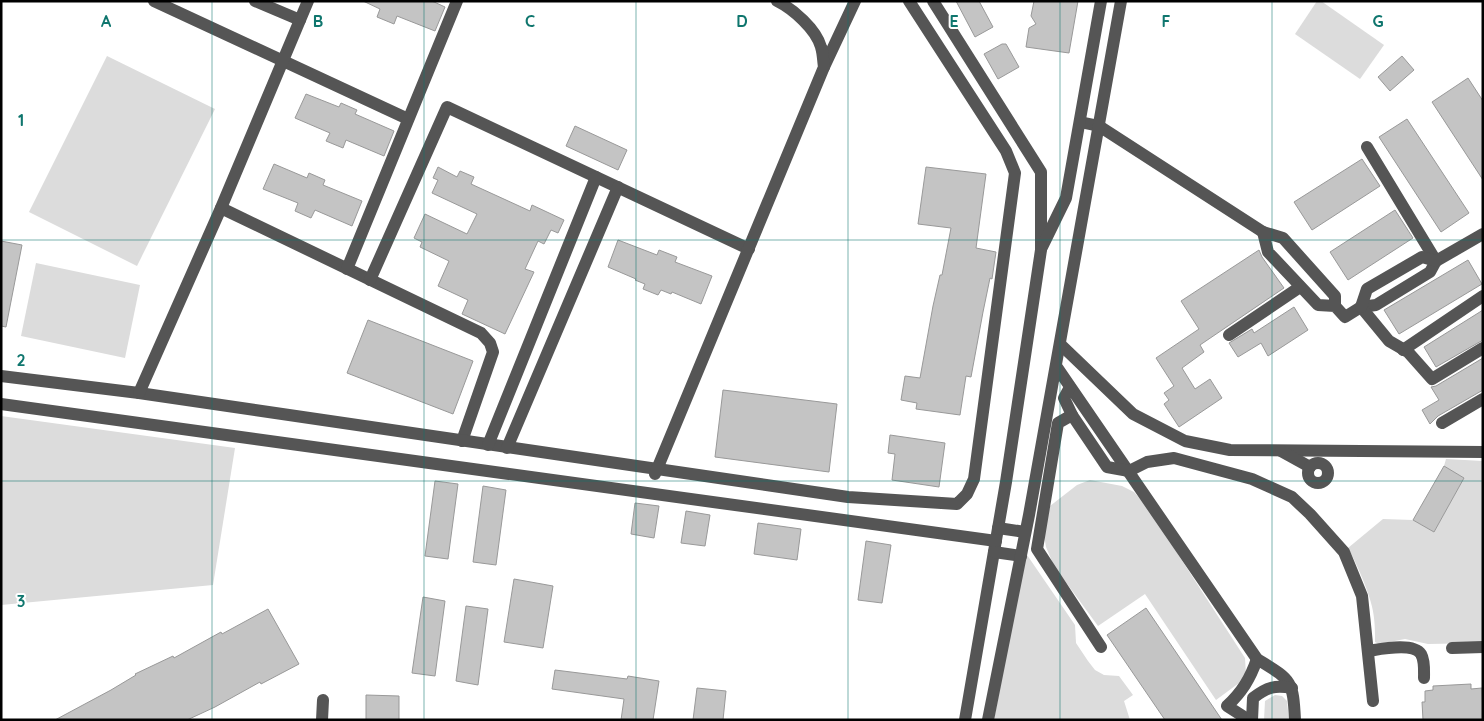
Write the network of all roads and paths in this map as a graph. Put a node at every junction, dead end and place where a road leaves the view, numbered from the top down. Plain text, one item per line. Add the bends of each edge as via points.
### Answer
1 (154, 1) edge
2 (255, 1) edge
3 (308, 1) edge
4 (457, 1) edge
5 (777, 1) edge
6 (855, 1) edge
7 (909, 1) edge
8 (933, 1) edge
9 (1101, 1) edge
10 (1121, 1) edge
11 (300, 20) junction
12 (283, 61) junction
13 (824, 67) junction
14 (408, 119) junction
15 (1080, 122) junction
16 (1099, 126) junction
17 (1367, 147) dead end
18 (596, 177) junction
19 (618, 187) junction
20 (221, 208) junction
21 (1263, 232) junction
22 (1483, 234) edge
23 (749, 249) junction
24 (1040, 256) junction
25 (1436, 261) junction
26 (347, 269) junction
27 (370, 280) junction
28 (1300, 287) junction
29 (1483, 296) edge
30 (1335, 306) junction
31 (1361, 307) junction
32 (1229, 335) dead end
33 (1060, 344) junction
34 (1483, 348) edge
35 (1404, 350) junction
36 (1056, 366) junction
37 (1, 376) edge
38 (1070, 386) junction
39 (139, 393) junction
40 (1483, 399) edge
41 (1, 404) edge
42 (1072, 415) junction
43 (1442, 423) dead end
44 (462, 442) junction
45 (488, 445) junction
46 (507, 448) junction
47 (1279, 450) junction
48 (1483, 452) edge
49 (1310, 467) dead end
50 (1129, 471) junction
51 (657, 472) junction
52 (1026, 532) junction
53 (996, 541) junction
54 (1021, 556) junction
55 (1100, 647) dead end
56 (1483, 647) edge
57 (1452, 648) dead end
58 (1368, 651) junction
59 (1256, 659) junction
60 (1424, 678) dead end
61 (1292, 688) junction
62 (323, 700) dead end
63 (1373, 701) dead end
64 (322, 720) edge
65 (965, 720) edge
66 (988, 720) edge
67 (1251, 720) edge
68 (1295, 720) edge

1 - 12 street
2 - 11 street
3 - 11 street
4 - 14 street
5 - 13 street via 800,15 820,45
6 - 13 street
7 - 51 street via 1006,151 1015,173 974,478 967,494 957,504 848,497
8 - 24 street via 1041,172
9 - 15 street
10 - 16 street
11 - 12 street
12 - 14 street
12 - 20 street
13 - 23 street
14 - 26 street
15 - 16 street
15 - 24 street via 1066,198
16 - 21 street
16 - 33 street
17 - 25 street
18 - 19 street
18 - 27 street via 447,106
18 - 45 street
19 - 23 street
19 - 46 street
20 - 26 street
20 - 39 street
21 - 28 street via 1268,252
21 - 30 street via 1283,238 1335,296
22 - 25 street
23 - 51 street
24 - 53 street
25 - 31 street via 1430,272 1376,305
25 - 31 street via 1422,257 1367,289
26 - 27 street
27 - 44 street via 481,332 490,343 493,352
28 - 30 street via 1318,305
28 - 32 street
29 - 35 street
30 - 31 street via 1345,317
31 - 35 street via 1389,341
33 - 36 street
33 - 47 street via 1133,414 1185,440 1230,450
34 - 35 street via 1432,379
36 - 38 street
36 - 52 street
37 - 39 street
38 - 42 street via 1064,398
38 - 50 street
39 - 44 street
40 - 43 street
41 - 53 street
42 - 50 street via 1108,467
42 - 55 street via 1058,423 1037,549
44 - 45 street
45 - 46 street
46 - 51 street
47 - 48 street
47 - 49 street
50 - 58 street via 1147,462 1174,458 1252,479 1292,497 1344,552 1362,596
50 - 59 street
52 - 53 street
52 - 54 street
53 - 54 street
53 - 65 street
54 - 66 street
56 - 57 street
58 - 60 street via 1415,648 1423,660
58 - 63 street
59 - 61 street via 1288,680
59 - 67 street via 1252,675 1227,706
61 - 67 street via 1278,685 1261,692 1254,698
61 - 68 street
62 - 64 street

